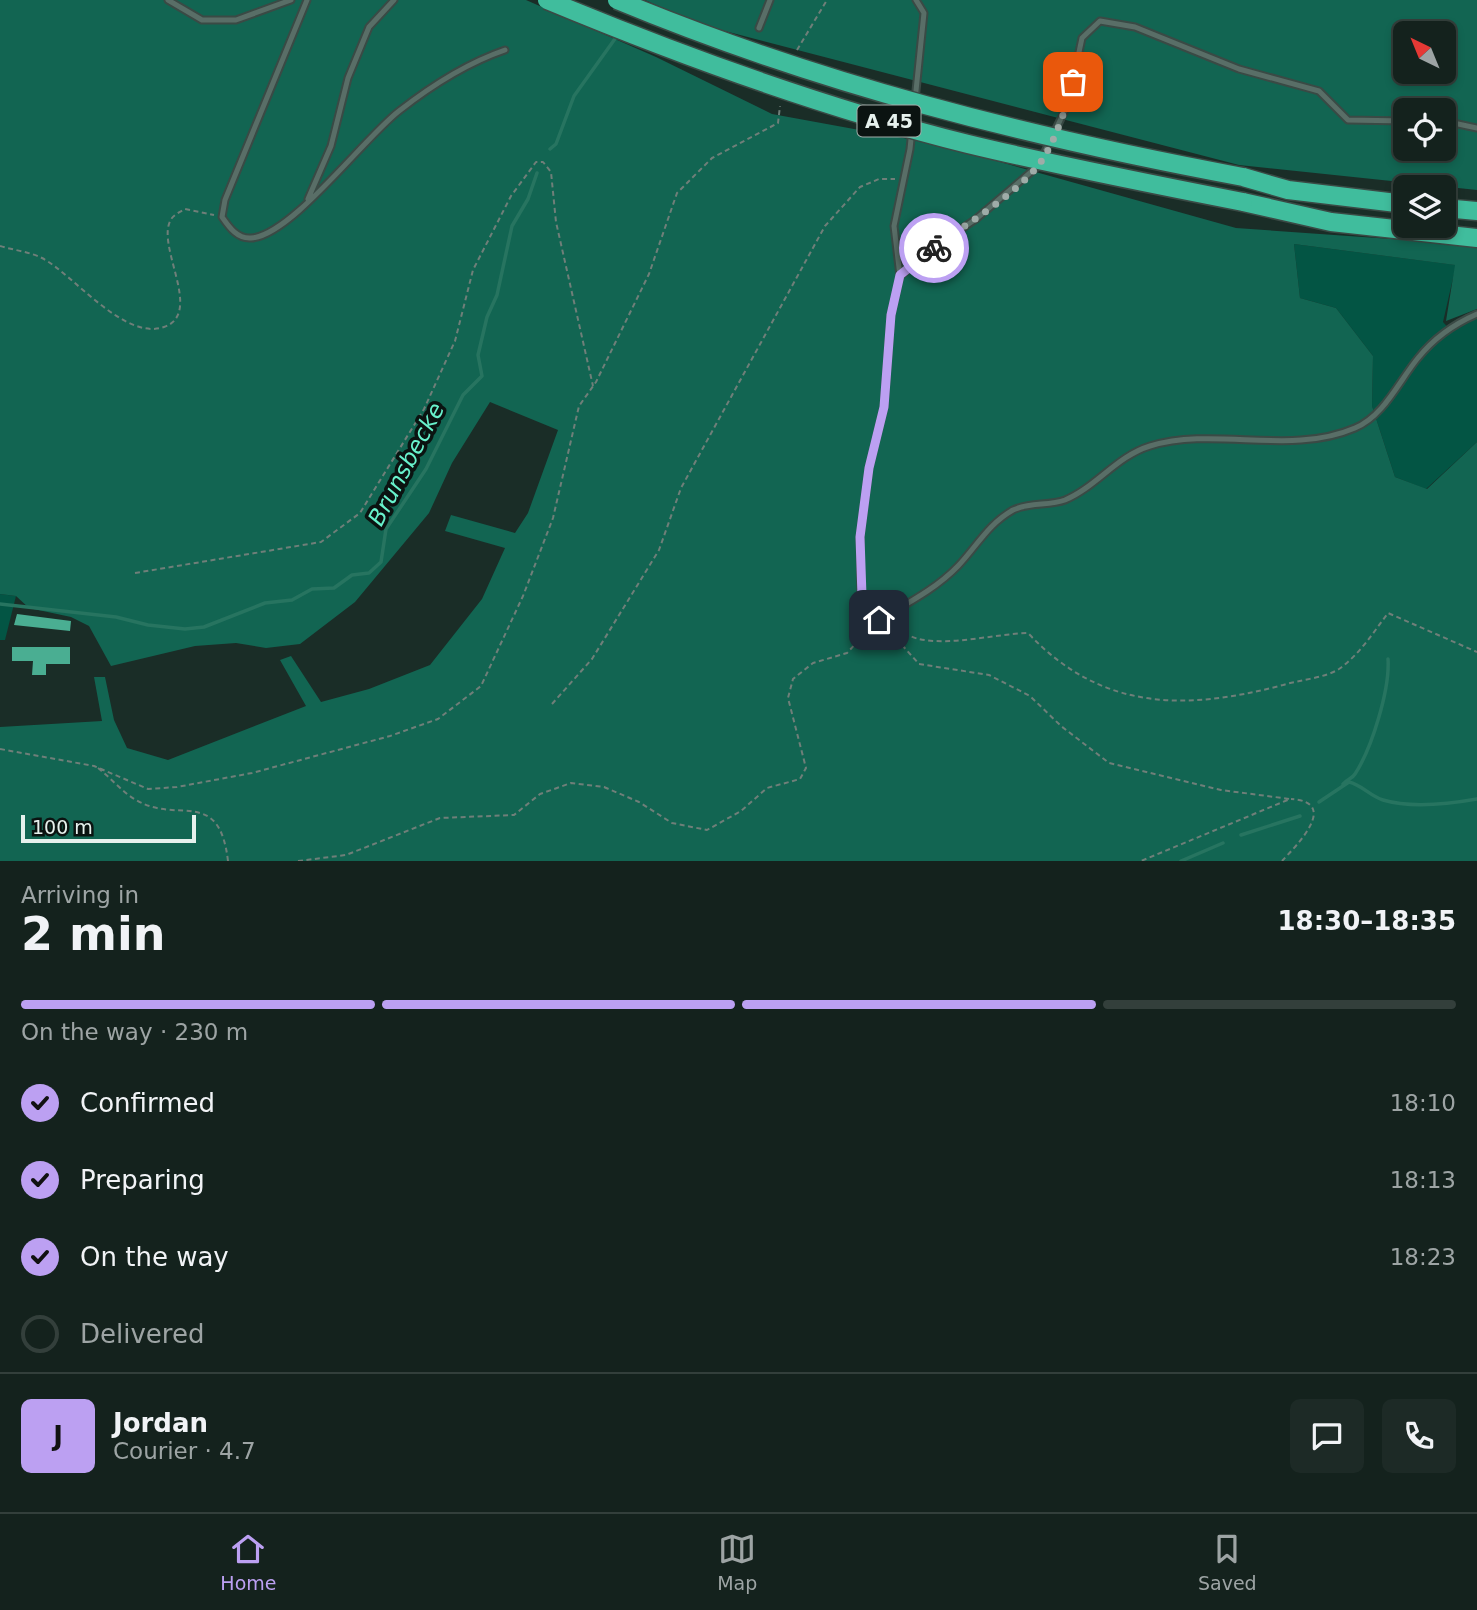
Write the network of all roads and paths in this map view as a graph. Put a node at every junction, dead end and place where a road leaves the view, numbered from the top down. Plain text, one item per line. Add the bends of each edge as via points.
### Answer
1 (168, 0) edge
2 (292, 0) edge
3 (307, 0) edge
4 (394, 0) edge
5 (547, 0) edge
6 (617, 0) edge
7 (771, 0) edge
8 (827, 0) edge
9 (916, 0) edge
10 (760, 28) dead end
11 (505, 50) dead end
12 (794, 55) dead end
13 (780, 102) dead end
14 (1393, 121) edge
15 (1456, 124) edge
16 (1477, 128) edge
17 (903, 180) junction
18 (1393, 203) edge
19 (305, 205) junction
20 (222, 217) junction
21 (1477, 238) edge
22 (0, 246) edge
23 (900, 275) junction
24 (1477, 314) edge
25 (593, 387) junction
26 (135, 573) dead end
27 (879, 620) junction
28 (1477, 652) edge
29 (552, 705) dead end
30 (0, 749) edge
31 (94, 766) junction
32 (1290, 799) junction
33 (228, 861) edge
34 (298, 861) edge
35 (1141, 861) edge
36 (1282, 861) edge

1 - 2 lane via 202,20 236,20
3 - 20 lane
4 - 19 lane via 369,27 348,78 331,146
5 - 21 highway, A 45, bridge via 710,65 979,146 1331,222
6 - 18 highway, A 45, bridge via 814,74 954,115 1288,190
7 - 10 lane
8 - 12 path
9 - 17 lane via 924,13
11 - 19 lane via 475,60 398,112
13 - 25 path via 778,123 712,158 677,193 649,274
14 - 23 lane via 1348,120 1319,91 1239,69 1135,27 1100,22 1082,38 1068,104 1038,166
15 - 16 lane
17 - 23 lane via 894,226
17 - 29 path via 879,179 860,187 825,226 681,488 659,550 592,659
19 - 20 lane via 268,233 249,238 234,233
20 - 22 path via 186,209 173,217 167,231 181,297 177,315 167,327 154,330 131,325 41,257
23 - 27 lane via 891,315 884,407 869,468 860,537 862,596
24 - 27 lane via 1430,344 1368,422 1282,442 1181,440 1149,446 1065,500 1017,508 1000,518 959,566 929,591
25 - 26 path via 556,222 551,172 543,162 536,162 511,196 473,270 455,341 424,409 360,513 321,542
25 - 31 path via 579,406 553,518 481,686 438,719 252,773 177,788 148,789
27 - 28 path via 918,639 1028,633 1050,656 1089,681 1154,701 1237,697 1337,670 1388,613
27 - 32 path via 919,664 989,675 1030,696 1110,764 1222,790
27 - 34 path via 847,653 813,663 793,679 788,698 806,768 800,779 767,788 741,811 707,830 672,823 604,787 571,783 540,794 514,815 440,818 346,855
30 - 31 path
31 - 33 path via 136,800 199,812 214,821 221,829
32 - 35 path
32 - 36 path via 1303,800 1314,817 1310,831

